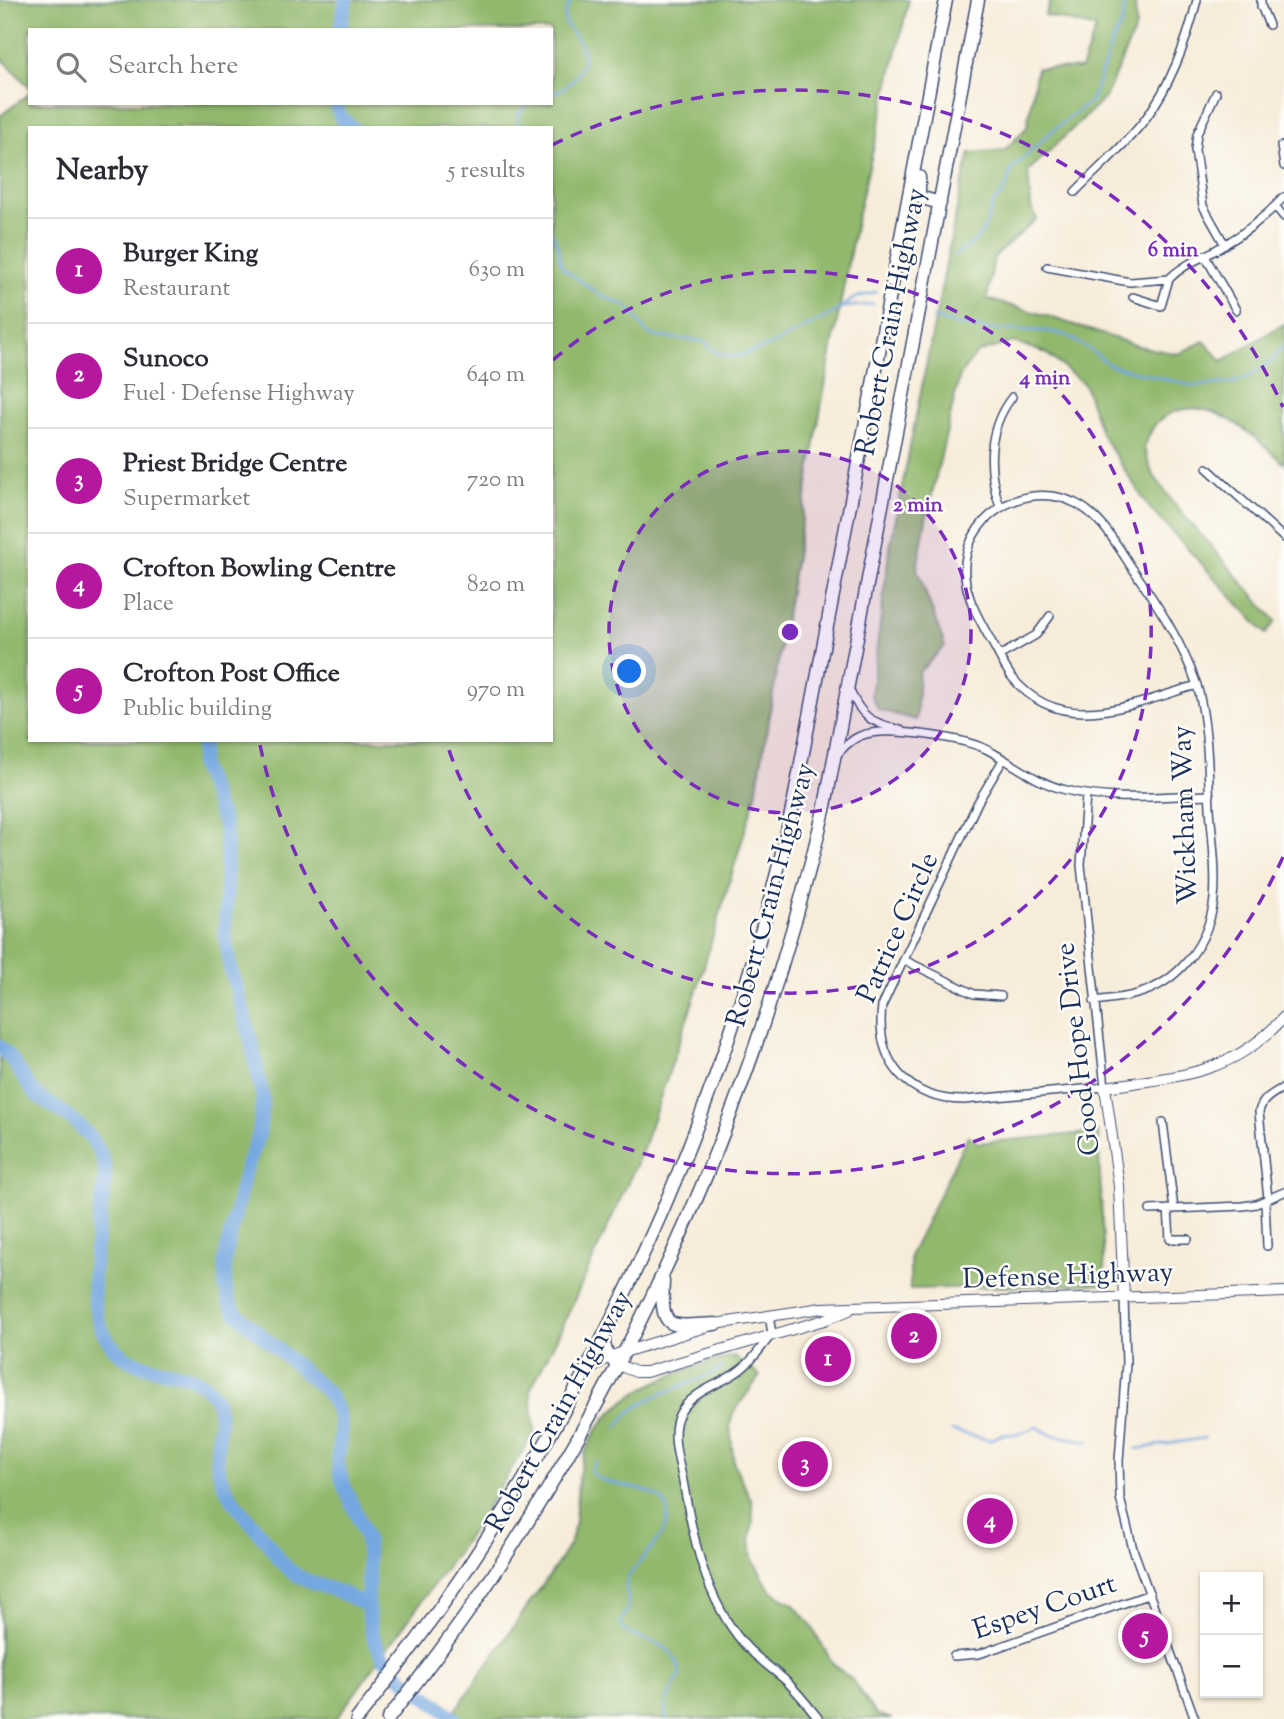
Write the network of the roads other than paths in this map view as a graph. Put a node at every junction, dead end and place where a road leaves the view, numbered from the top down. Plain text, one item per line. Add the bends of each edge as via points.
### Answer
1 (946, 0) edge
2 (978, 0) edge
3 (1197, 0) edge
4 (1261, 0) edge
5 (1269, 25) dead end
6 (1216, 93) dead end
7 (923, 121) junction
8 (1281, 146) dead end
9 (1284, 166) edge
10 (1075, 192) dead end
11 (1284, 197) edge
12 (940, 203) junction
13 (1275, 206) junction
14 (1284, 217) edge
15 (1225, 245) junction
16 (1205, 256) junction
17 (1046, 267) dead end
18 (1169, 279) junction
19 (1133, 297) dead end
20 (1236, 310) dead end
21 (1012, 397) dead end
22 (1207, 468) dead end
23 (1000, 507) junction
24 (1284, 538) edge
25 (1050, 617) dead end
26 (999, 656) junction
27 (1197, 685) junction
28 (849, 689) junction
29 (915, 734) junction
30 (835, 757) junction
31 (1003, 760) junction
32 (1210, 794) junction
33 (1086, 795) junction
34 (904, 960) junction
35 (1001, 996) dead end
36 (1094, 1001) junction
37 (1284, 1017) edge
38 (1105, 1087) junction
39 (1284, 1087) edge
40 (1163, 1122) dead end
41 (1284, 1192) edge
42 (1266, 1200) junction
43 (1171, 1209) junction
44 (1150, 1210) dead end
45 (1188, 1239) dead end
46 (1267, 1246) dead end
47 (663, 1275) junction
48 (1284, 1292) edge
49 (1124, 1298) junction
50 (854, 1308) junction
51 (769, 1315) junction
52 (715, 1324) junction
53 (772, 1334) junction
54 (604, 1335) junction
55 (627, 1349) junction
56 (608, 1357) junction
57 (618, 1365) junction
58 (583, 1376) junction
59 (1150, 1594) junction
60 (954, 1656) dead end
61 (357, 1719) edge
62 (388, 1719) edge
63 (819, 1719) edge
64 (1195, 1719) edge

1 - 7 highway, Robert Crain Highway
2 - 12 highway, Robert Crain Highway
3 - 10 street via 1174,68 1155,104 1133,134
4 - 5 street
6 - 15 street via 1197,134 1195,150 1203,206
7 - 12 highway via 918,194
7 - 54 highway, Robert Crain Highway via 774,888 703,1112
8 - 9 street
11 - 13 street
12 - 28 highway, Robert Crain Highway
13 - 14 street
13 - 15 street
15 - 16 street
16 - 18 street
16 - 20 street
17 - 18 street via 1130,282
18 - 19 street via 1161,306
21 - 23 street via 998,420 990,460
22 - 24 street
23 - 26 street, Wickham Way via 973,537 965,574 971,604
23 - 27 street, Wickham Way via 1044,495 1086,509 1111,536 1170,623
25 - 26 street via 1036,635
26 - 27 street, Wickham Way via 1028,693 1072,712 1108,711
27 - 32 street, Wickham Way via 1205,719
28 - 29 street via 868,719
28 - 30 highway, Robert Crain Highway
29 - 30 street via 869,733 850,742
29 - 31 street via 962,741
30 - 47 highway, Robert Crain Highway via 803,896 764,1024 725,1133
31 - 33 street via 1046,783
31 - 34 street, Patrice Circle via 978,802
32 - 33 street
32 - 36 street, Wickham Way via 1214,898 1209,924 1196,951 1176,973 1151,989
33 - 36 street, Good Hope Drive via 1081,865
34 - 35 street via 974,994
34 - 38 street, Patrice Circle via 885,999 880,1024 887,1056 920,1091 964,1100
36 - 38 street, Good Hope Drive
37 - 38 main road via 1258,1044 1227,1062 1185,1075
38 - 49 main road, Good Hope Drive via 1119,1186
39 - 42 street via 1268,1097 1259,1112
40 - 43 street
41 - 42 street
42 - 43 street via 1244,1206
42 - 46 street
43 - 44 street
43 - 45 street via 1170,1239
47 - 52 highway via 665,1319 674,1325
47 - 55 highway, Robert Crain Highway
48 - 49 main road, Defense Highway
49 - 50 main road, Defense Highway
49 - 59 street via 1126,1363 1118,1483 1126,1527
50 - 51 main road, Defense Highway
50 - 53 main road, Defense Highway
51 - 52 main road, Defense Highway
51 - 53 street
52 - 55 main road, Defense Highway
53 - 57 main road, Defense Highway via 646,1371
53 - 63 street via 741,1370 701,1392 682,1409 676,1427 677,1448 690,1524 718,1604 745,1645 785,1680
54 - 56 highway
54 - 58 highway, Robert Crain Highway
55 - 56 main road, Defense Highway
55 - 57 highway, Robert Crain Highway
56 - 57 highway
56 - 58 main road, Defense Highway
57 - 62 highway, Robert Crain Highway via 499,1567
58 - 61 highway, Robert Crain Highway via 514,1495 423,1632
59 - 60 street, Espey Court via 979,1654
59 - 64 street

